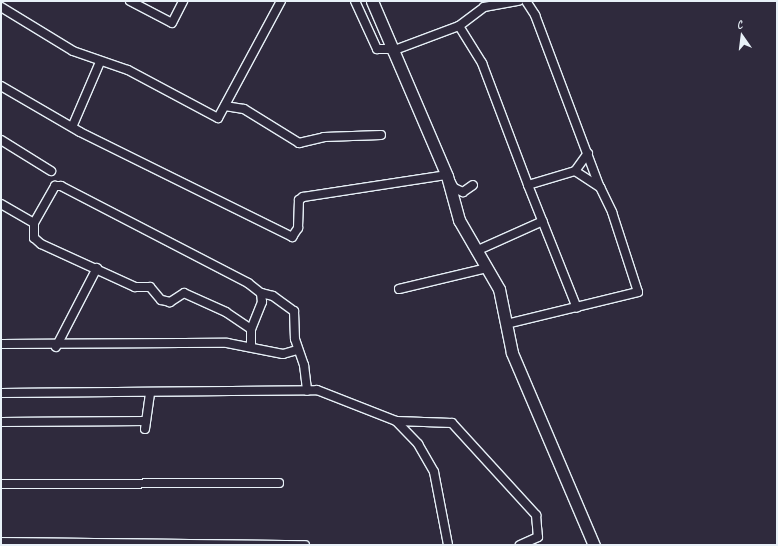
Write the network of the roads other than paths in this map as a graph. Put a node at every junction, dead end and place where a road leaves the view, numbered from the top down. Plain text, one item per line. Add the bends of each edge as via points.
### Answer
1 (130, 1) edge
2 (183, 1) edge
3 (281, 1) edge
4 (355, 1) edge
5 (372, 1) edge
6 (518, 1) edge
7 (526, 1) edge
8 (1, 7) edge
9 (459, 26) junction
10 (392, 50) junction
11 (100, 62) junction
12 (1, 86) edge
13 (225, 106) junction
14 (73, 125) junction
15 (382, 135) dead end
16 (1, 140) edge
17 (588, 153) junction
18 (51, 171) dead end
19 (575, 171) junction
20 (447, 175) junction
21 (473, 185) dead end
22 (528, 185) junction
23 (598, 185) junction
24 (1, 204) edge
25 (543, 221) junction
26 (34, 223) junction
27 (476, 251) junction
28 (97, 268) junction
29 (487, 268) junction
30 (399, 289) dead end
31 (261, 293) junction
32 (577, 308) junction
33 (507, 324) junction
34 (251, 329) junction
35 (1, 344) edge
36 (56, 346) junction
37 (252, 347) junction
38 (297, 350) junction
39 (306, 391) junction
40 (1, 393) edge
41 (150, 393) junction
42 (396, 421) junction
43 (1, 422) edge
44 (279, 483) dead end
45 (1, 484) edge
46 (1, 542) edge
47 (305, 545) edge
48 (448, 545) edge
49 (520, 545) edge
50 (594, 545) edge

1 - 2 street via 172,23
3 - 13 street
4 - 10 street via 377,49
5 - 10 main road
6 - 9 street via 484,7
7 - 17 street
8 - 11 street via 66,47
9 - 10 street
9 - 22 street via 482,63
10 - 20 main road
11 - 13 street via 128,70 218,118
11 - 14 street
12 - 14 street
13 - 15 street via 244,109 298,143 324,137
14 - 20 street via 292,237 298,228 299,200 303,197
16 - 18 street
17 - 19 street
17 - 23 street
19 - 22 street
19 - 23 street
20 - 21 street via 454,188 463,192
20 - 27 main road via 459,220
22 - 25 street
23 - 32 street via 612,212 638,292
24 - 26 street
25 - 27 street
25 - 32 street
26 - 28 street via 34,238 41,244
26 - 31 street via 54,186 61,186 228,271
27 - 29 main road
28 - 34 street via 135,287 150,287 161,300 170,302 184,293 226,312
28 - 36 street
29 - 30 street
29 - 33 main road via 499,289
31 - 34 street via 262,302
31 - 38 street via 273,296 294,312
32 - 33 street
33 - 50 main road via 512,353
34 - 37 street
35 - 36 street
36 - 37 street via 227,343
37 - 38 street via 283,354
38 - 39 street via 304,365
39 - 41 street
39 - 42 street via 317,390
40 - 41 street
41 - 43 street via 146,425
42 - 48 street via 418,444 434,472
42 - 49 street via 452,423 466,436 505,484 536,515 538,537
44 - 45 street
46 - 47 street

